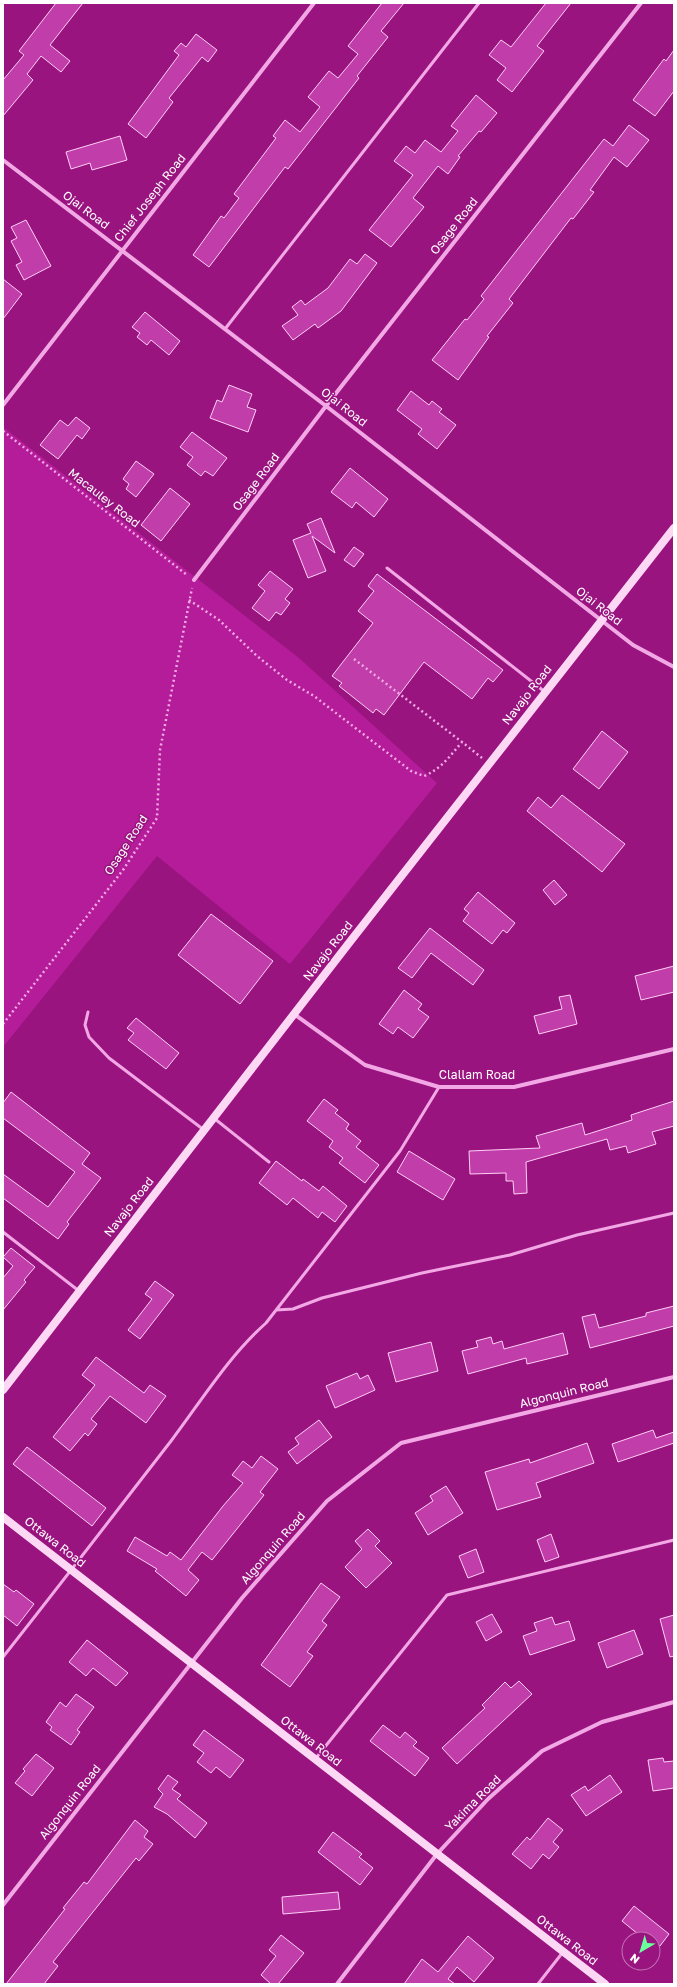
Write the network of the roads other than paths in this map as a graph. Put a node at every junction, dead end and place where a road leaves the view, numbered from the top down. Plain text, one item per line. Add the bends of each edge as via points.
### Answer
1 (314, 3) edge
2 (479, 3) edge
3 (641, 3) edge
4 (3, 160) edge
5 (122, 250) junction
6 (225, 329) junction
7 (3, 405) edge
8 (326, 406) junction
9 (674, 528) edge
10 (387, 568) dead end
11 (194, 580) road end
12 (601, 620) junction
13 (674, 667) edge
14 (545, 692) junction
15 (88, 1012) dead end
16 (294, 1014) junction
17 (674, 1049) edge
18 (439, 1086) junction
19 (214, 1117) junction
20 (204, 1130) junction
21 (269, 1162) dead end
22 (674, 1214) edge
23 (3, 1232) edge
24 (80, 1291) junction
25 (276, 1310) junction
26 (674, 1377) edge
27 (3, 1390) edge
28 (3, 1516) edge
29 (674, 1540) edge
30 (72, 1570) junction
31 (3, 1657) edge
32 (191, 1663) junction
33 (674, 1702) edge
34 (315, 1759) junction
35 (437, 1854) junction
36 (3, 1904) edge
37 (563, 1952) junction
38 (337, 1984) edge
39 (538, 1984) edge
40 (605, 1984) edge

1 - 5 street, Chief Joseph Road
2 - 6 lane
3 - 8 street, Osage Road
4 - 5 street, Ojai Road
5 - 6 street, Ojai Road
5 - 7 street, Chief Joseph Road
6 - 8 street, Ojai Road
8 - 11 street, Osage Road
8 - 12 street, Ojai Road
9 - 12 main road, Navajo Road
10 - 14 lane
12 - 13 street, Ojai Road via 633,645
12 - 14 main road, Navajo Road
14 - 16 main road, Navajo Road
15 - 20 lane via 85,1025 89,1037 109,1058
16 - 18 street, Clallam Road via 366,1065
16 - 19 main road, Navajo Road
17 - 18 street, Clallam Road via 514,1087
18 - 25 lane via 400,1151
19 - 20 main road, Navajo Road
19 - 21 lane
20 - 24 main road, Navajo Road
22 - 25 lane via 577,1235 510,1255 422,1273 322,1298 293,1310
23 - 24 lane
24 - 27 main road, Navajo Road
25 - 30 lane via 221,1371
26 - 32 street, Algonquin Road via 401,1443 327,1501 242,1598
28 - 30 main road, Ottawa Road
29 - 34 lane via 447,1595
30 - 31 lane
30 - 32 main road, Ottawa Road
32 - 34 main road, Ottawa Road
32 - 36 street, Algonquin Road
33 - 35 street, Yakima Road via 602,1722 542,1751 488,1800
34 - 35 main road, Ottawa Road
35 - 37 main road, Ottawa Road
35 - 38 street, Yakima Road
37 - 39 lane
37 - 40 main road, Ottawa Road

